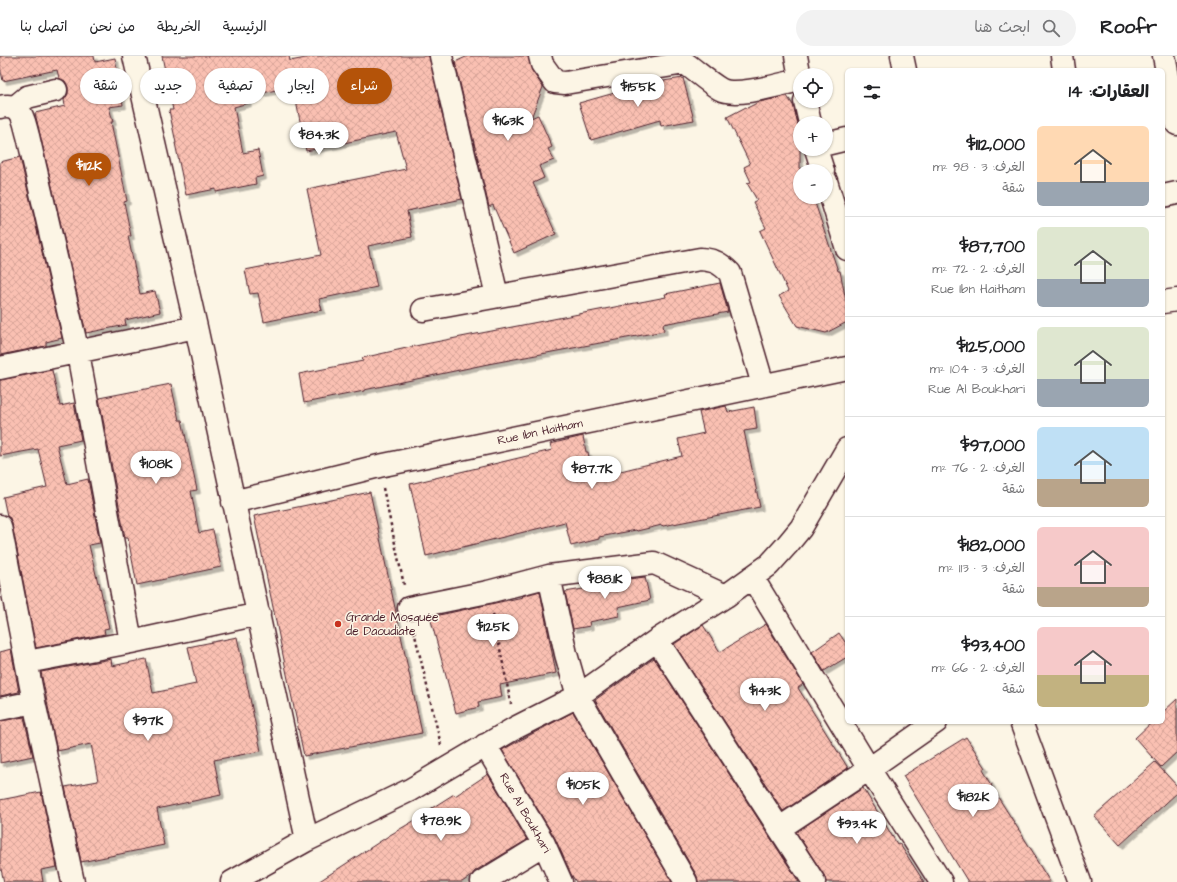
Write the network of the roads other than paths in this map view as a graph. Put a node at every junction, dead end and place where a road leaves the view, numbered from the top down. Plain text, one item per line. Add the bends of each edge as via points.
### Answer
1 (134, 56) edge
2 (441, 56) edge
3 (540, 56) edge
4 (796, 56) edge
5 (902, 56) edge
6 (1062, 56) edge
7 (1164, 56) edge
8 (684, 59) edge
9 (798, 68) edge
10 (905, 68) edge
11 (1064, 68) edge
12 (793, 81) edge
13 (56, 90) dead end
14 (1168, 95) edge
15 (8, 107) edge
16 (1177, 124) edge
17 (845, 139) edge
18 (833, 142) edge
19 (1177, 193) edge
20 (1165, 196) edge
21 (833, 204) edge
22 (845, 243) edge
23 (497, 296) junction
24 (1177, 300) edge
25 (1165, 302) edge
26 (423, 310) dead end
27 (196, 327) junction
28 (78, 353) junction
29 (0, 368) edge
30 (845, 368) edge
31 (763, 385) junction
32 (845, 452) edge
33 (234, 502) junction
34 (0, 526) edge
35 (549, 576) junction
36 (752, 577) junction
37 (726, 596) junction
38 (409, 608) dead end
39 (259, 614) junction
40 (657, 640) junction
41 (131, 642) junction
42 (27, 662) junction
43 (578, 696) junction
44 (34, 702) junction
45 (0, 709) edge
46 (933, 724) edge
47 (1022, 724) edge
48 (485, 745) junction
49 (869, 769) junction
50 (780, 828) junction
51 (307, 840) junction
52 (544, 844) junction
53 (73, 882) edge
54 (232, 882) edge
55 (482, 882) edge
56 (561, 882) edge
57 (686, 882) edge
58 (814, 882) edge
59 (941, 882) edge
60 (1080, 882) edge

1 - 27 street
2 - 23 street
3 - 8 street via 542,64 555,82 565,83
4 - 9 street
5 - 10 street
6 - 11 street
7 - 14 street
8 - 12 street via 721,89 732,92 744,92
13 - 15 street via 27,97
14 - 16 street
15 - 28 street via 21,112 28,136
17 - 18 street
19 - 20 street
21 - 22 street
23 - 26 street
23 - 31 street via 700,259 710,260 721,264 730,273
24 - 25 street
27 - 28 street
27 - 33 street
28 - 29 street
28 - 41 street
30 - 31 street, Rue Ibn Haitham
31 - 33 street, Rue Ibn Haitham via 378,466
32 - 36 street via 801,528 769,565
33 - 39 street
34 - 42 street
35 - 37 street via 654,563
35 - 38 street via 488,592
35 - 43 street
36 - 37 street
36 - 49 street
37 - 40 street
39 - 41 street
39 - 51 street
40 - 43 street
40 - 50 street
41 - 42 street
42 - 44 street
43 - 48 street
43 - 57 street
44 - 45 street
44 - 53 street
46 - 49 street
47 - 60 street
48 - 51 street via 410,790
48 - 52 street, Rue Al Boukhari
49 - 50 street
49 - 59 street
50 - 58 street
51 - 54 street
52 - 55 street
52 - 56 street, Rue Al Boukhari

